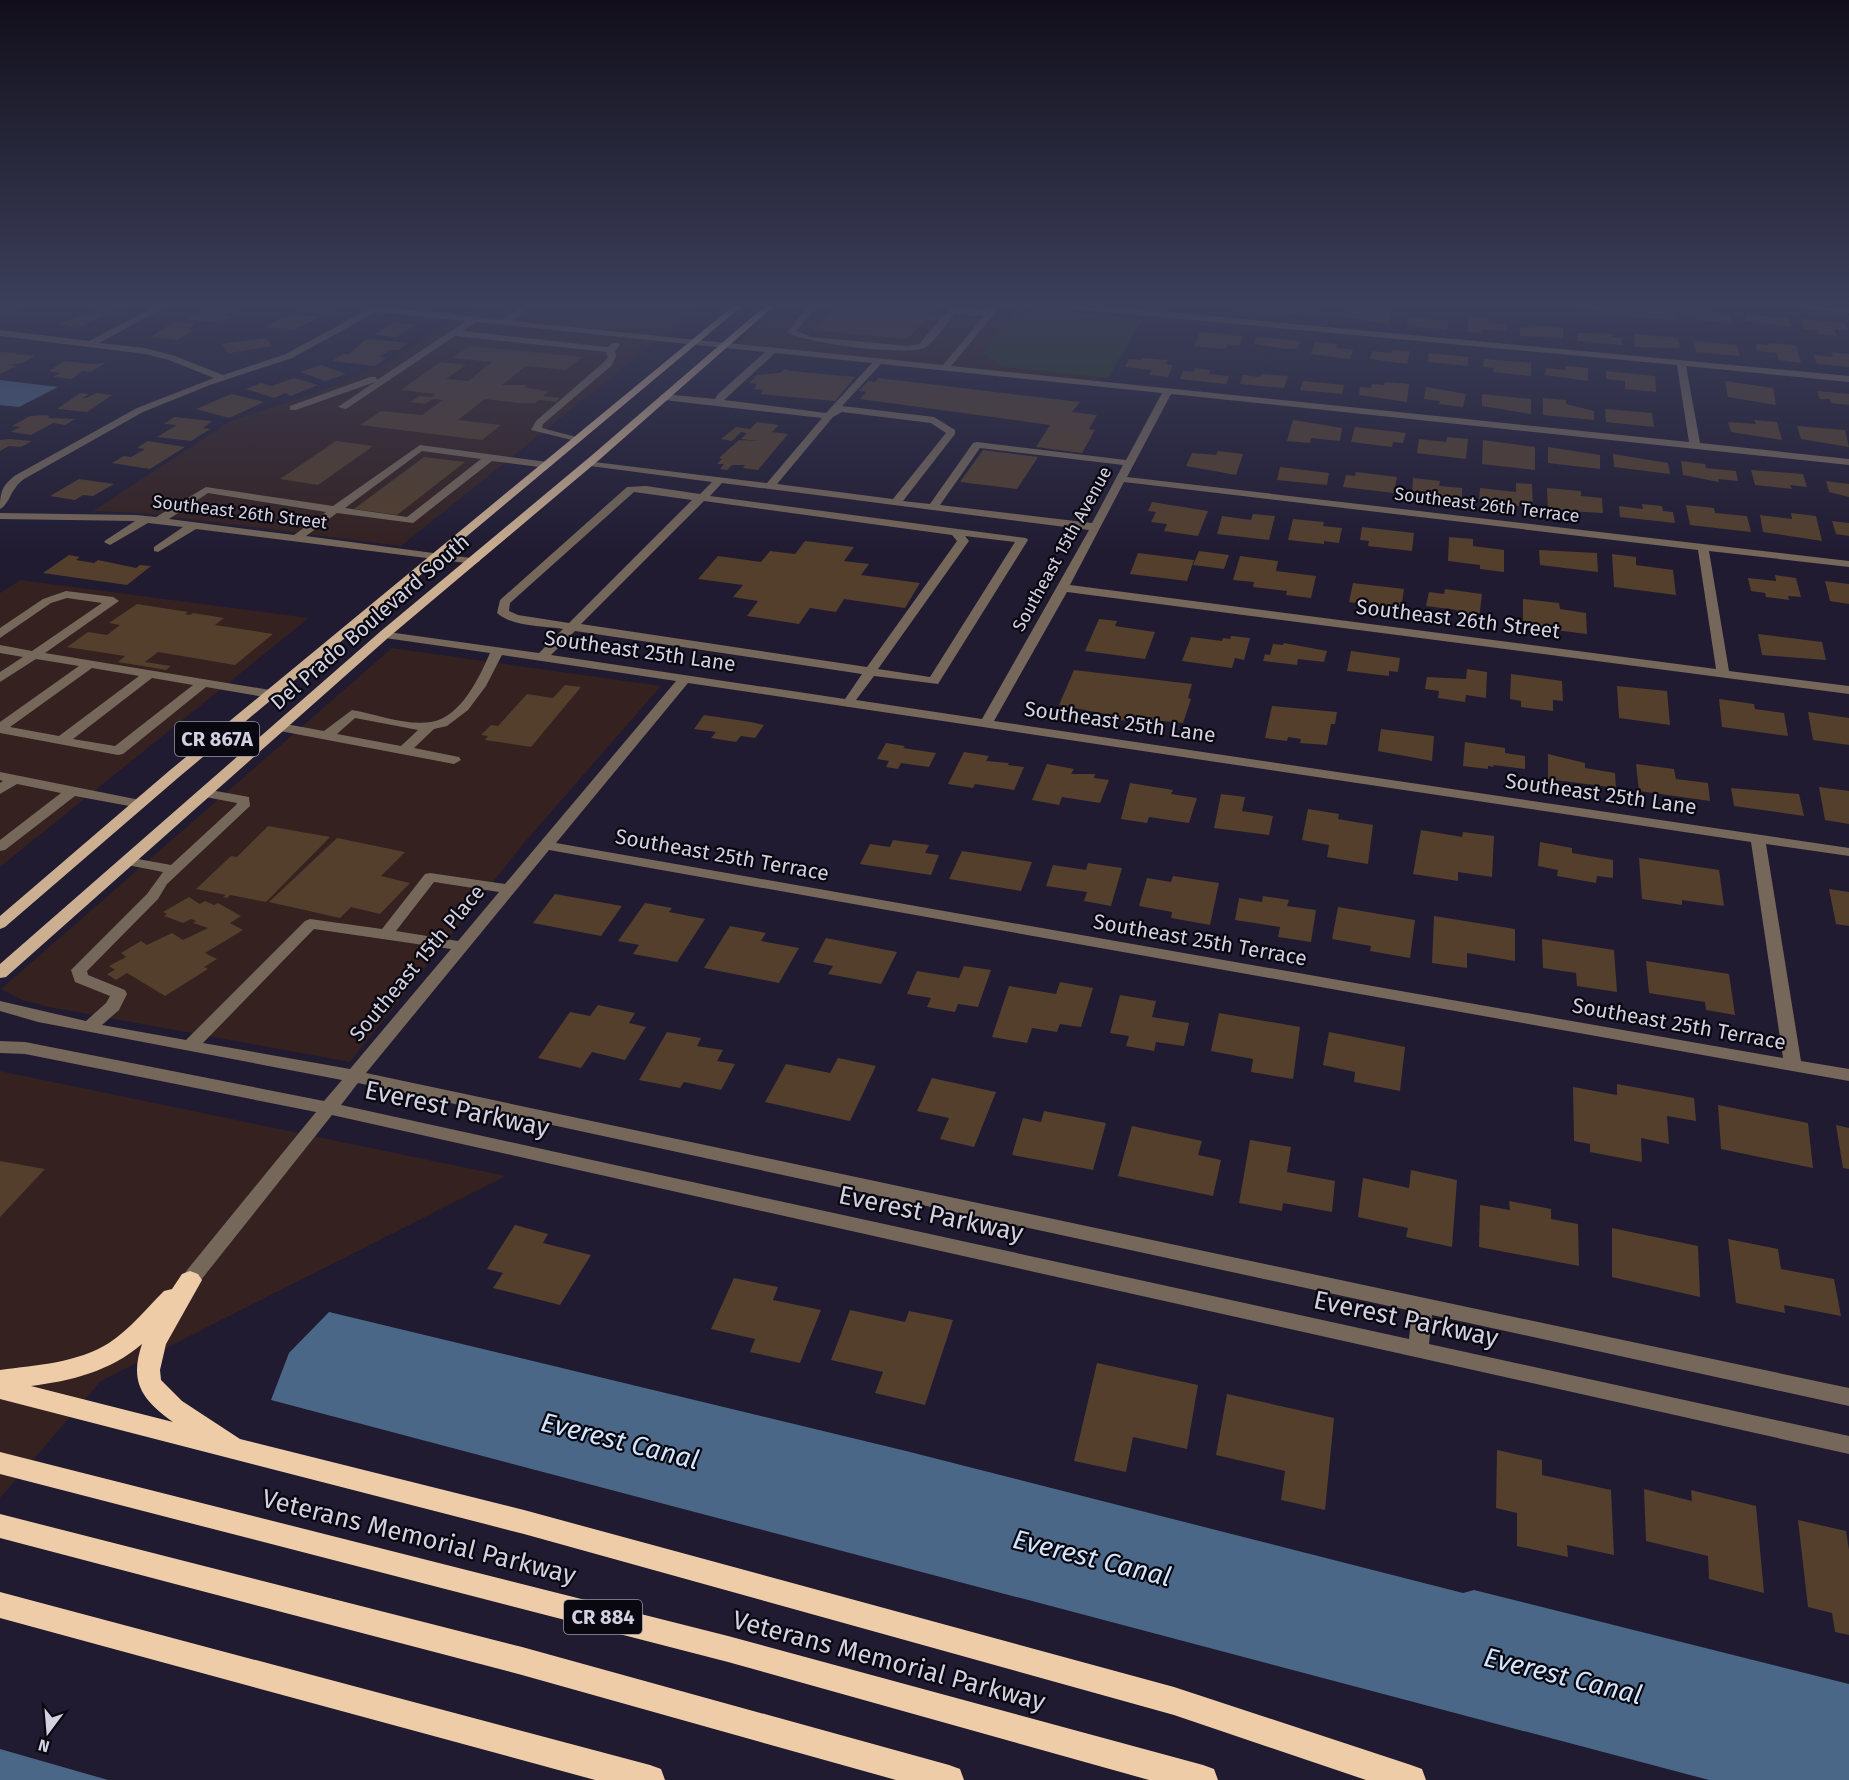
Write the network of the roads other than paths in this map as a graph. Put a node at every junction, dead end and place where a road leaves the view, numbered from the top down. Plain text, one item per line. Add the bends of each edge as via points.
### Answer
1 (194, 389) edge
2 (345, 389) edge
3 (370, 389) edge
4 (579, 389) edge
5 (639, 389) edge
6 (673, 389) edge
7 (729, 389) edge
8 (853, 389) edge
9 (1149, 389) edge
10 (1685, 389) edge
11 (1168, 391) junction
12 (664, 397) junction
13 (719, 402) junction
14 (343, 407) dead end
15 (293, 408) dead end
16 (828, 416) junction
17 (577, 440) junction
18 (1695, 446) junction
19 (490, 457) junction
20 (1849, 462) edge
21 (590, 463) junction
22 (1130, 463) junction
23 (547, 465) junction
24 (1121, 479) junction
25 (720, 480) junction
26 (770, 487) junction
27 (702, 498) junction
28 (896, 503) junction
29 (0, 506) edge
30 (933, 508) junction
31 (334, 511) junction
32 (0, 516) edge
33 (152, 520) junction
34 (194, 525) junction
35 (1095, 527) junction
36 (955, 532) junction
37 (298, 537) junction
38 (110, 542) dead end
39 (1703, 547) junction
40 (158, 549) dead end
41 (436, 556) junction
42 (474, 561) junction
43 (1849, 564) edge
44 (1062, 588) junction
45 (572, 626) junction
46 (0, 634) edge
47 (385, 634) junction
48 (0, 649) edge
49 (497, 652) junction
50 (34, 655) junction
51 (542, 657) junction
52 (90, 664) junction
53 (870, 672) junction
54 (1723, 673) junction
55 (150, 674) junction
56 (0, 678) edge
57 (684, 679) junction
58 (203, 683) junction
59 (1849, 690) edge
60 (270, 694) junction
61 (848, 703) junction
62 (986, 723) junction
63 (430, 726) junction
64 (280, 727) junction
65 (0, 729) edge
66 (326, 736) junction
67 (61, 741) junction
68 (404, 750) junction
69 (454, 760) dead end
70 (7, 778) edge
71 (0, 790) edge
72 (72, 791) junction
73 (205, 793) junction
74 (140, 804) junction
75 (1758, 838) junction
76 (544, 845) junction
77 (0, 847) edge
78 (1849, 852) edge
79 (128, 861) junction
80 (174, 870) junction
81 (508, 889) junction
82 (0, 924) edge
83 (386, 934) junction
84 (461, 946) junction
85 (0, 973) edge
86 (0, 1006) edge
87 (90, 1028) junction
88 (0, 1047) edge
89 (189, 1047) junction
90 (1793, 1065) junction
91 (1849, 1075) edge
92 (354, 1076) junction
93 (328, 1108) junction
94 (190, 1280) junction
95 (1423, 1305) junction
96 (1418, 1350) junction
97 (0, 1380) edge
98 (0, 1389) edge
99 (1849, 1396) edge
100 (1849, 1445) edge
101 (247, 1453) junction
102 (0, 1463) edge
103 (0, 1526) edge
104 (0, 1605) edge
105 (650, 1780) edge
106 (949, 1780) edge
107 (1203, 1780) edge
108 (1411, 1780) edge

1 - 29 street via 140,410 20,477 9,485
2 - 15 street
3 - 14 street
4 - 17 street via 536,430
5 - 17 main road, Del Prado Boulevard South / CR 867A
6 - 12 main road, Del Prado Boulevard South / CR 867A
7 - 13 street
8 - 16 street
9 - 11 street
10 - 18 street
11 - 18 street
11 - 22 street, Southeast 15th Avenue
12 - 13 street
12 - 21 main road, Del Prado Boulevard South / CR 867A
13 - 16 street
16 - 26 street
16 - 28 street via 840,409 934,420 952,432
17 - 23 main road, Del Prado Boulevard South / CR 867A
18 - 20 street
19 - 23 street
19 - 31 street via 420,448
19 - 31 street via 409,521
21 - 25 street
21 - 42 main road, Del Prado Boulevard South / CR 867A
22 - 24 street, Southeast 15th Avenue
22 - 30 street via 976,445
23 - 41 main road, Del Prado Boulevard South / CR 867A
24 - 35 street, Southeast 15th Avenue
24 - 39 street, Southeast 26th Terrace
25 - 26 street
25 - 27 street
26 - 28 street
27 - 36 street
27 - 45 street
27 - 45 street via 631,489 502,607 503,613 514,618
28 - 30 street
30 - 35 street
31 - 33 street via 206,490
31 - 37 street
32 - 33 street, Southeast 26th Street
33 - 34 street, Southeast 26th Street
33 - 38 street
34 - 37 street, Southeast 26th Street
34 - 40 street
35 - 44 street, Southeast 15th Avenue
36 - 53 street via 963,541
36 - 53 street via 1022,540 934,681
37 - 41 street, Southeast 26th Street
39 - 43 street, Southeast 26th Terrace
39 - 54 street
41 - 42 street, Southeast 26th Street
41 - 60 main road, Del Prado Boulevard South / CR 867A
42 - 47 main road, Del Prado Boulevard South / CR 867A
44 - 54 street, Southeast 26th Street
44 - 62 street, Southeast 15th Avenue
45 - 51 street
45 - 53 street
46 - 50 street via 47,601 66,594 113,601
47 - 49 street, Southeast 25th Lane
47 - 64 main road, Del Prado Boulevard South / CR 867A
48 - 50 street
49 - 51 street, Southeast 25th Lane
49 - 63 street via 484,682 456,714 446,722
50 - 52 street
50 - 56 street
51 - 57 street, Southeast 25th Lane
52 - 55 street
52 - 65 street
53 - 61 street
54 - 59 street, Southeast 26th Street
55 - 58 street
55 - 67 street
57 - 61 street, Southeast 25th Lane
57 - 76 street, Southeast 15th Place
58 - 60 street
58 - 67 street via 118,751
60 - 74 main road, Del Prado Boulevard South / CR 867A
61 - 62 street, Southeast 25th Lane
62 - 75 street, Southeast 25th Lane
63 - 66 street via 352,714
63 - 68 street
64 - 66 street
64 - 73 main road, Del Prado Boulevard South / CR 867A
65 - 67 street
66 - 68 street
68 - 69 street
70 - 71 street
70 - 72 street
72 - 74 street
72 - 77 street
73 - 79 main road, Del Prado Boulevard South / CR 867A
73 - 80 street via 244,800 243,806
74 - 82 main road, Del Prado Boulevard South / CR 867A
75 - 78 street, Southeast 25th Lane
75 - 90 street
76 - 81 street, Southeast 15th Place
76 - 90 street, Southeast 25th Terrace
79 - 80 street
79 - 85 main road, Del Prado Boulevard South / CR 867A
80 - 87 street via 79,970 81,978 119,994 113,1006
81 - 83 street via 430,877
81 - 84 street, Southeast 15th Place
83 - 84 street
83 - 89 street via 310,924
84 - 92 street, Southeast 15th Place
86 - 87 street, Everest Parkway
87 - 89 street, Everest Parkway
88 - 93 street, Everest Parkway via 25,1048
89 - 92 street, Everest Parkway
90 - 91 street, Southeast 25th Terrace
92 - 93 street, Southeast 15th Place
92 - 95 street, Everest Parkway
93 - 94 street, Southeast 15th Place
93 - 96 street, Everest Parkway
94 - 97 highway via 142,1329 101,1359 60,1372
94 - 101 highway via 160,1331 148,1368 149,1381 174,1409
95 - 96 street
95 - 99 street, Everest Parkway
96 - 100 street, Everest Parkway
98 - 101 highway
101 - 108 highway via 524,1522 1174,1701
102 - 107 highway, Veterans Memorial Parkway / CR 884 via 728,1649
103 - 106 highway via 522,1660
104 - 105 highway

